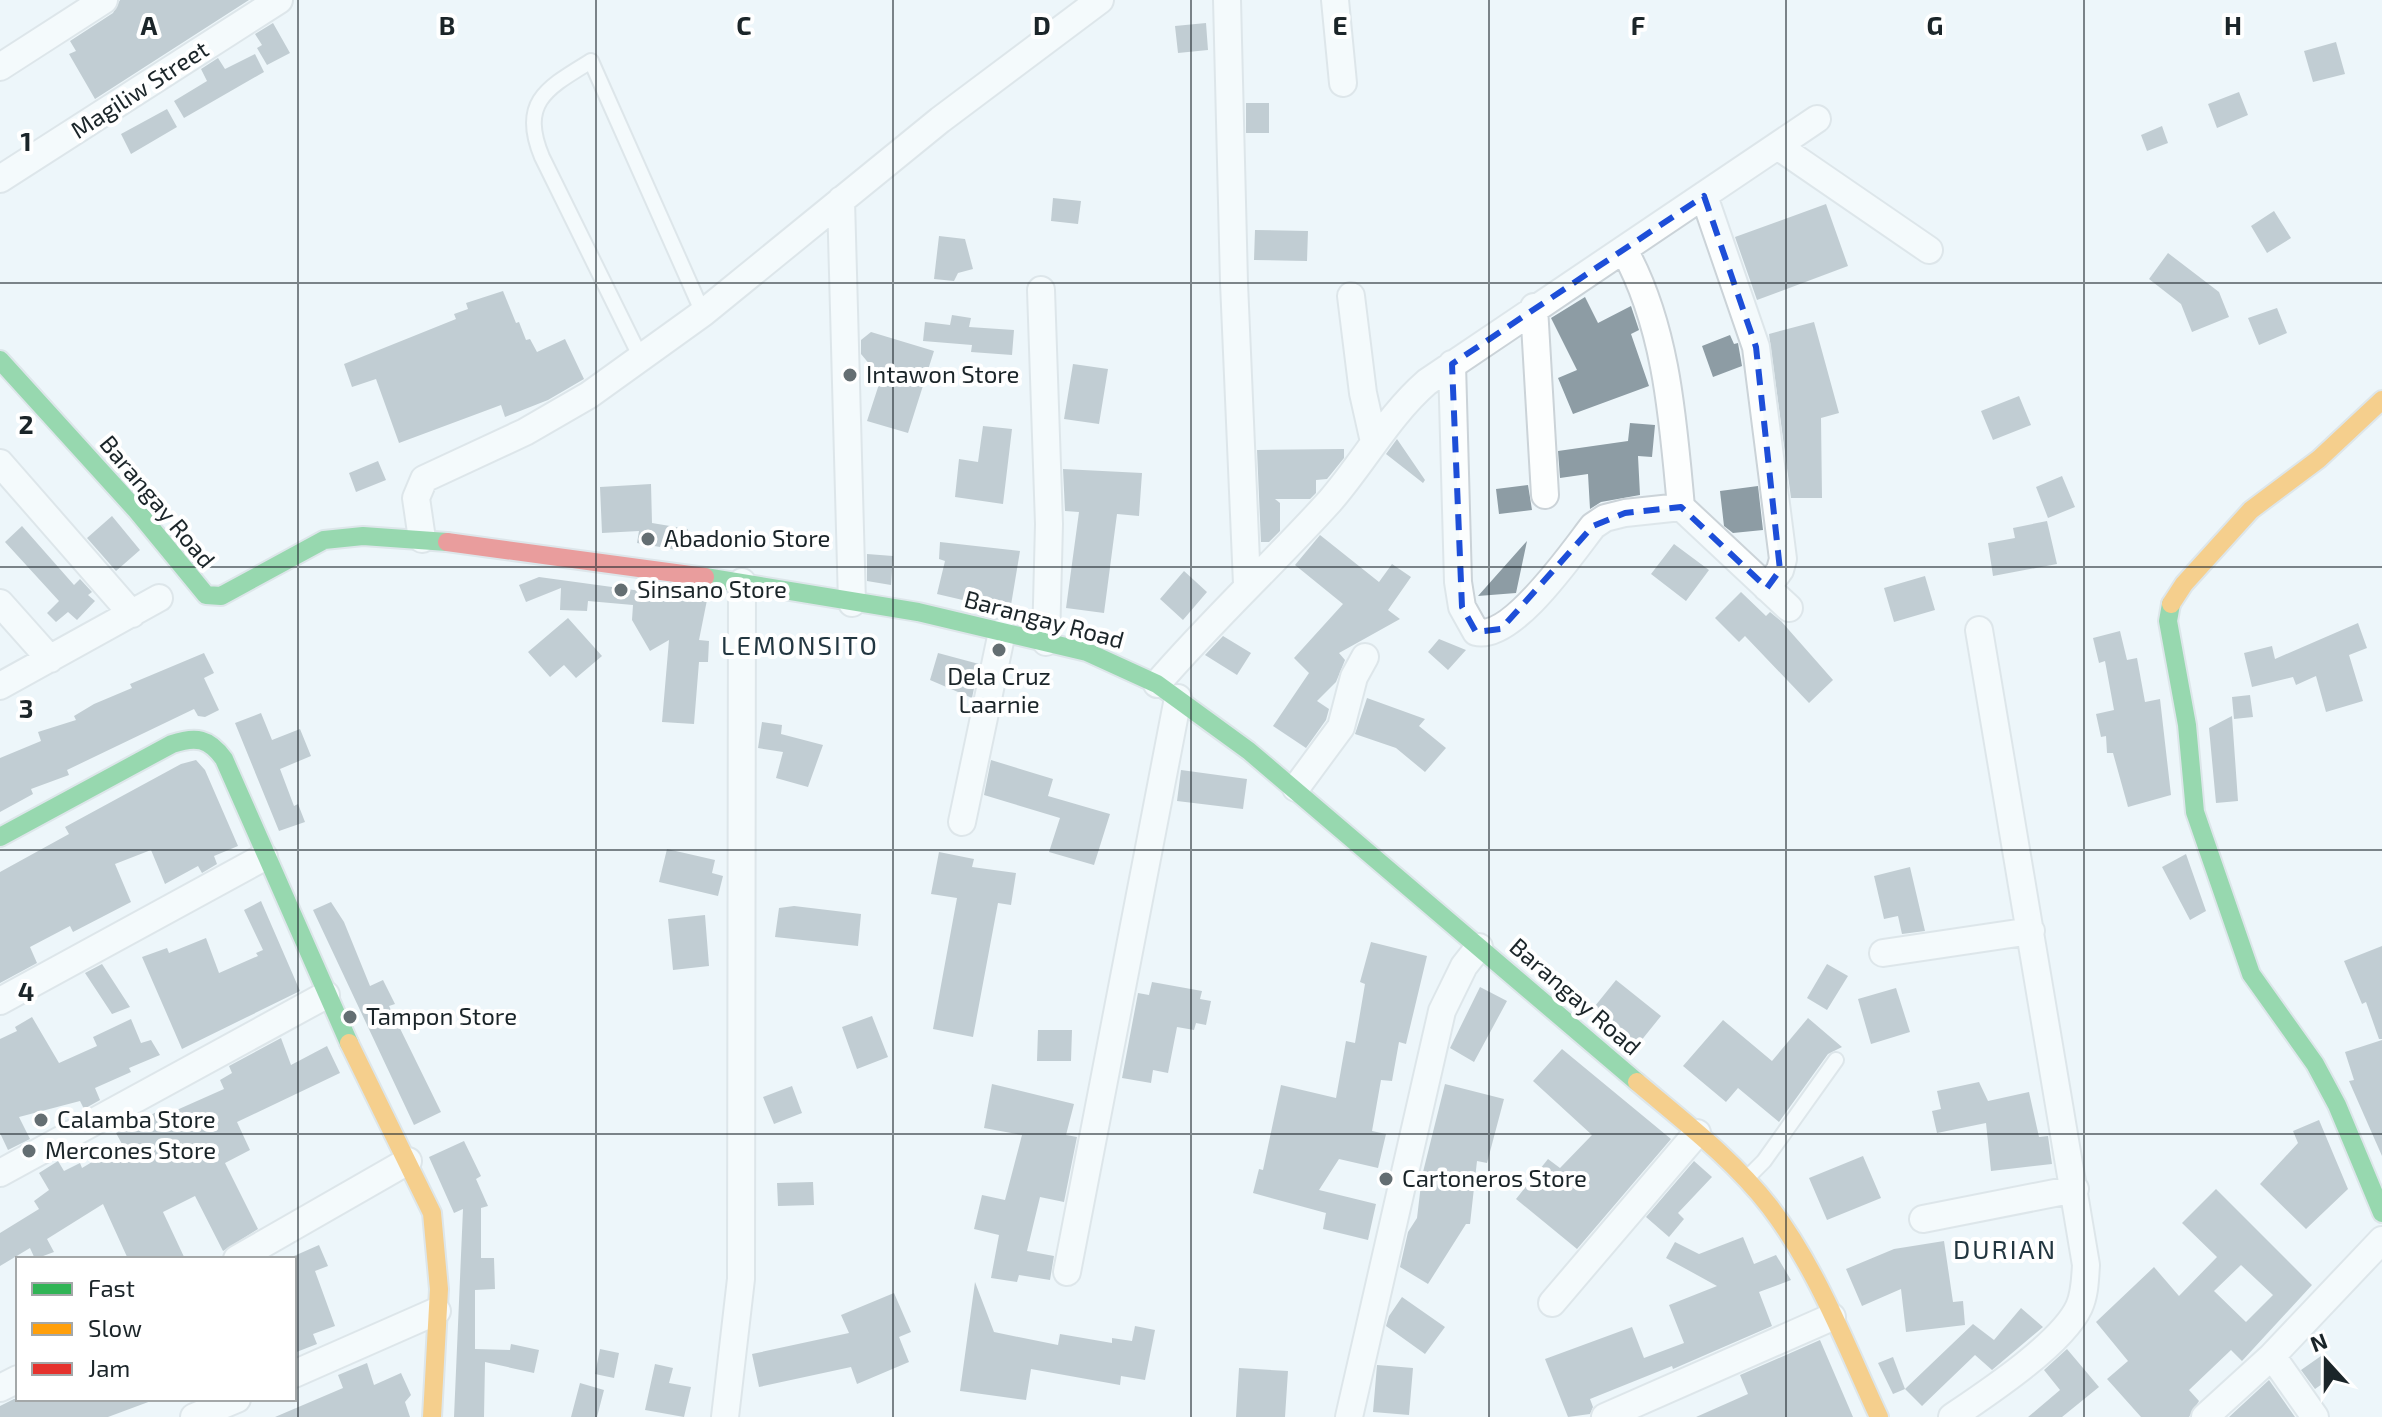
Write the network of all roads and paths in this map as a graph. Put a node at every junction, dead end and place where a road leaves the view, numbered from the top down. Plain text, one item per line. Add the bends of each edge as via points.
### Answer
1 (104, 0) edge
2 (279, 0) edge
3 (1100, 0) edge
4 (1227, 0) edge
5 (1335, 0) edge
6 (0, 67) edge
7 (1343, 83) dead end
8 (1817, 119) dead end
9 (1779, 147) junction
10 (0, 179) edge
11 (1704, 196) junction
12 (841, 200) junction
13 (1624, 250) junction
14 (1929, 250) dead end
15 (1041, 290) dead end
16 (1351, 296) dead end
17 (1534, 307) junction
18 (703, 313) junction
19 (641, 358) junction
20 (0, 360) edge
21 (1452, 364) junction
22 (2382, 400) edge
23 (1374, 442) junction
24 (0, 463) edge
25 (1545, 495) dead end
26 (1681, 507) junction
27 (422, 539) junction
28 (742, 582) junction
29 (1247, 584) junction
30 (1767, 588) junction
31 (159, 598) dead end
32 (0, 603) edge
33 (852, 603) junction
34 (1789, 608) dead end
35 (132, 614) junction
36 (1979, 630) dead end
37 (1002, 632) junction
38 (1046, 642) junction
39 (1365, 657) dead end
40 (50, 659) junction
41 (0, 686) edge
42 (1168, 691) junction
43 (1296, 788) junction
44 (962, 822) dead end
45 (0, 837) edge
46 (264, 857) junction
47 (2031, 931) junction
48 (1479, 947) junction
49 (1883, 953) dead end
50 (326, 995) junction
51 (0, 1001) edge
52 (1836, 1060) dead end
53 (1697, 1133) junction
54 (408, 1161) junction
55 (0, 1173) edge
56 (1746, 1180) junction
57 (2075, 1189) junction
58 (2382, 1213) edge
59 (1923, 1219) dead end
60 (2382, 1240) edge
61 (240, 1257) edge
62 (1067, 1272) dead end
63 (1552, 1303) dead end
64 (437, 1311) junction
65 (1832, 1317) junction
66 (2272, 1356) junction
67 (296, 1373) edge
68 (232, 1401) edge
69 (194, 1417) edge
70 (432, 1417) edge
71 (725, 1417) edge
72 (1349, 1417) edge
73 (1605, 1417) edge
74 (1879, 1417) edge
75 (1952, 1417) edge
76 (2205, 1417) edge
77 (2315, 1417) edge

1 - 6 street
2 - 10 street, Magiliw Street
3 - 12 street
4 - 29 street
5 - 7 street
8 - 9 street
9 - 11 street
9 - 14 street
11 - 13 street
11 - 30 street via 1748,319 1762,377 1783,559
12 - 18 street
12 - 33 street
13 - 17 street
13 - 26 street via 1644,294 1660,351
15 - 38 street via 1049,524
16 - 23 street
17 - 21 street
17 - 25 street
18 - 19 street
18 - 19 lane via 591,61 545,93 532,112 531,125
19 - 27 street via 525,432 424,479 416,498
20 - 27 street, Barangay Road via 206,595 221,596 324,540
21 - 23 street via 1409,398
21 - 26 street via 1458,582 1462,607 1476,632 1486,635 1501,629 1521,612 1605,518
22 - 58 street via 2319,459 2251,510 2184,584 2171,602 2168,621 2187,725 2195,812 2251,974 2315,1064
23 - 29 street via 1329,502
24 - 35 street
26 - 30 street
27 - 28 street, Barangay Road
28 - 33 street, Barangay Road
28 - 71 street via 741,1279
29 - 42 street
30 - 34 street
31 - 35 street
32 - 40 street
33 - 37 street, Barangay Road
35 - 40 street
36 - 47 street
37 - 38 street, Barangay Road
37 - 44 street
38 - 42 street, Barangay Road via 1113,661
39 - 43 street via 1341,727
40 - 41 street
42 - 43 street, Barangay Road
42 - 62 street
43 - 48 street, Barangay Road
45 - 46 street via 192,736 205,737 224,759
46 - 50 street
46 - 51 street
47 - 49 street
47 - 57 street
48 - 53 street, Barangay Road
48 - 72 street via 1442,1011
50 - 54 street
50 - 55 street
52 - 56 lane
53 - 56 street, Barangay Road
53 - 63 street
54 - 61 street
54 - 64 street via 436,1233
56 - 65 street, Barangay Road via 1800,1252
57 - 59 street
57 - 75 street via 2086,1265 2078,1310 2028,1361
60 - 66 street
64 - 67 street
64 - 70 street
65 - 73 street
65 - 74 street, Barangay Road
66 - 76 street
66 - 77 street
68 - 69 street

